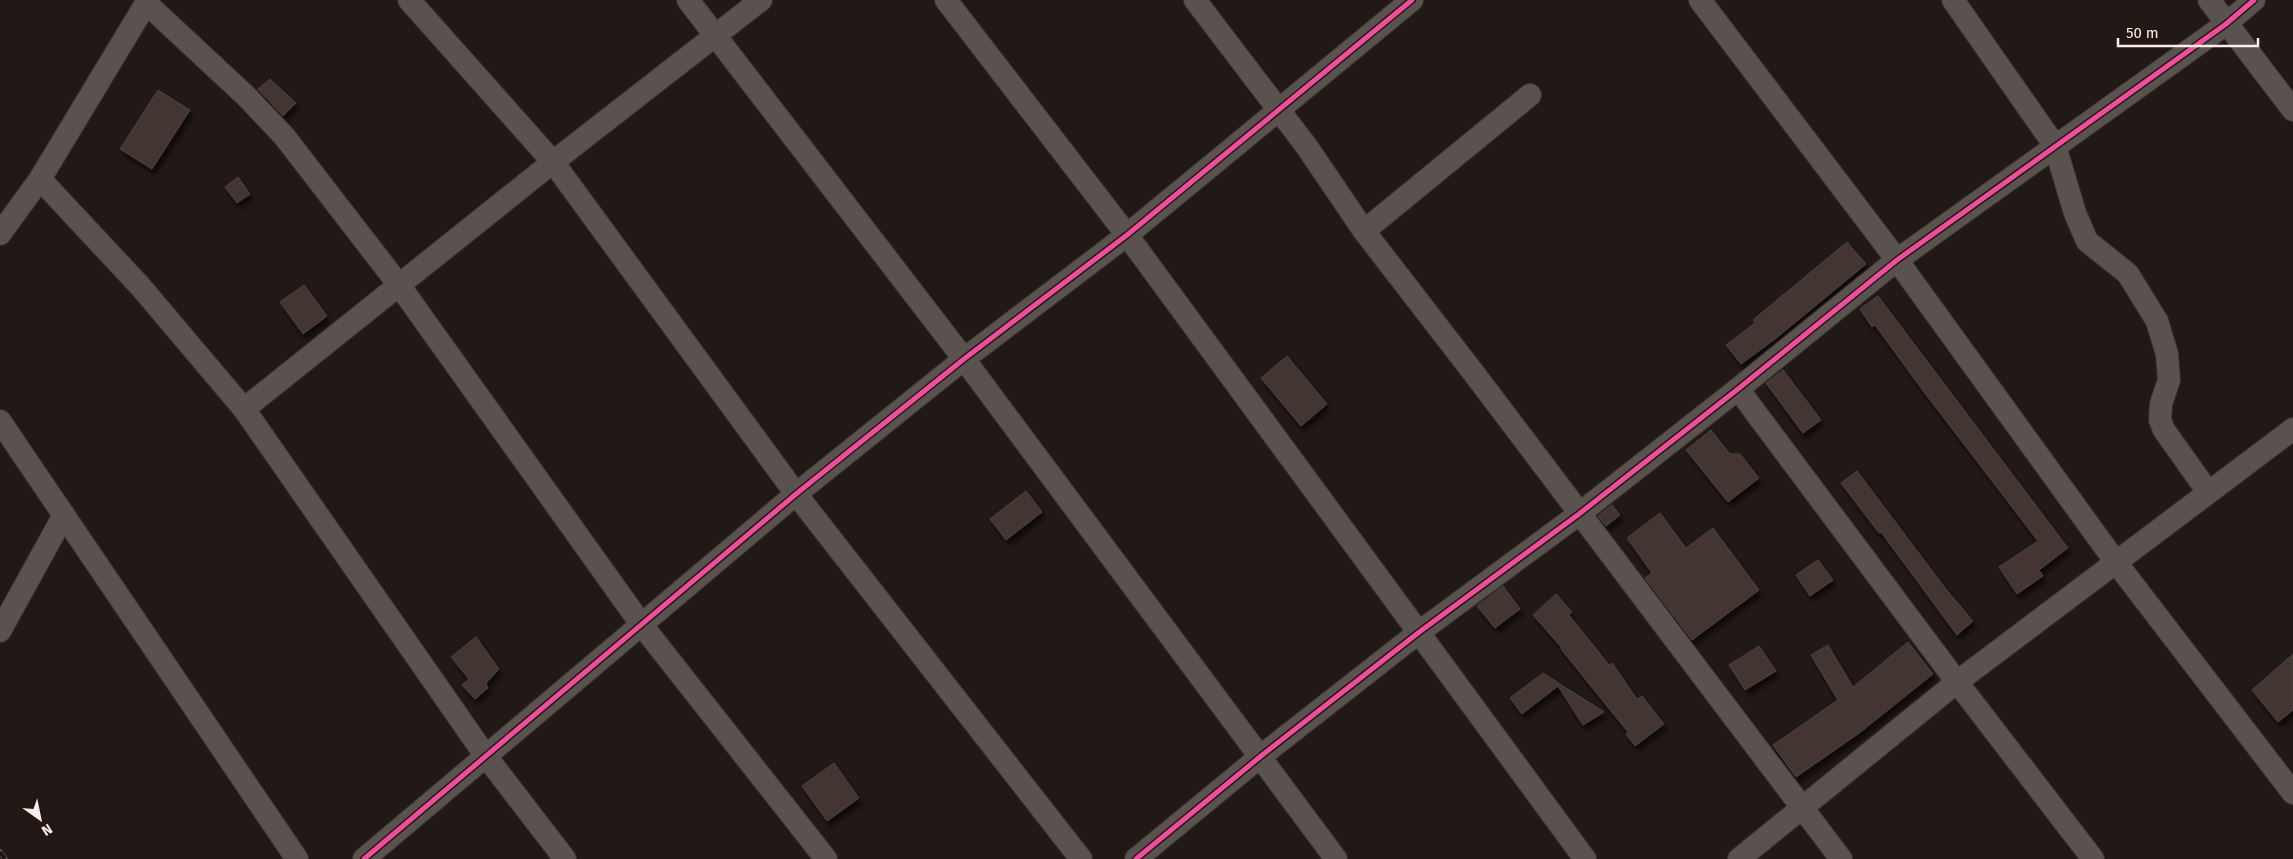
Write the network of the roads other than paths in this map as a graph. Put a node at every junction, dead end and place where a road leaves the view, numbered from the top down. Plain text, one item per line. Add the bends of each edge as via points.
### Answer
1 (409, 0) edge
2 (688, 0) edge
3 (761, 0) edge
4 (946, 0) edge
5 (1195, 0) edge
6 (1412, 0) edge
7 (1700, 0) edge
8 (1952, 0) edge
9 (2209, 0) edge
10 (2254, 0) edge
11 (147, 1) edge
12 (2226, 24) junction
13 (715, 35) junction
14 (1530, 96) dead end
15 (2293, 110) edge
16 (1278, 111) junction
17 (2054, 146) junction
18 (553, 162) junction
19 (40, 179) junction
20 (1364, 231) junction
21 (0, 234) edge
22 (1127, 235) junction
23 (1897, 260) junction
24 (399, 285) junction
25 (964, 359) junction
26 (1738, 389) junction
27 (244, 409) junction
28 (0, 421) edge
29 (2292, 433) edge
30 (2208, 492) junction
31 (796, 494) junction
32 (1580, 514) junction
33 (64, 515) junction
34 (2115, 562) junction
35 (641, 624) junction
36 (0, 632) edge
37 (1418, 633) junction
38 (1957, 682) junction
39 (485, 755) junction
40 (1261, 756) junction
41 (2293, 793) edge
42 (1802, 807) junction
43 (297, 859) edge
44 (364, 859) edge
45 (565, 859) edge
46 (826, 859) edge
47 (1081, 859) edge
48 (1136, 859) edge
49 (1336, 859) edge
50 (1585, 859) edge
51 (1739, 859) edge
52 (1841, 859) edge
53 (2093, 859) edge

1 - 18 street
2 - 13 street
3 - 13 street
4 - 22 street
5 - 16 street
6 - 16 street
7 - 23 street
8 - 17 street
9 - 12 street
10 - 12 street
11 - 19 street
11 - 24 street via 284,136
12 - 15 street
12 - 17 street
13 - 18 street
13 - 25 street
14 - 20 street
16 - 20 street via 1307,147
16 - 22 street
17 - 23 street
17 - 30 street via 2087,241 2128,274 2157,321 2167,354 2169,380 2161,404 2160,420
18 - 24 street
18 - 31 street
19 - 21 street
19 - 27 street via 140,286
20 - 32 street
22 - 25 street
22 - 37 street
23 - 26 street
23 - 34 street
24 - 27 street
24 - 35 street
25 - 31 street
25 - 40 street
26 - 32 street
26 - 38 street
27 - 39 street
28 - 33 street
29 - 30 street
30 - 34 street
31 - 35 street
31 - 47 street
32 - 37 street
32 - 42 street
33 - 36 street
33 - 43 street
34 - 38 street
34 - 41 street
35 - 39 street
35 - 46 street
37 - 40 street
37 - 50 street
38 - 42 street
38 - 53 street
39 - 44 street
39 - 45 street
40 - 48 street
40 - 49 street
42 - 51 street
42 - 52 street

